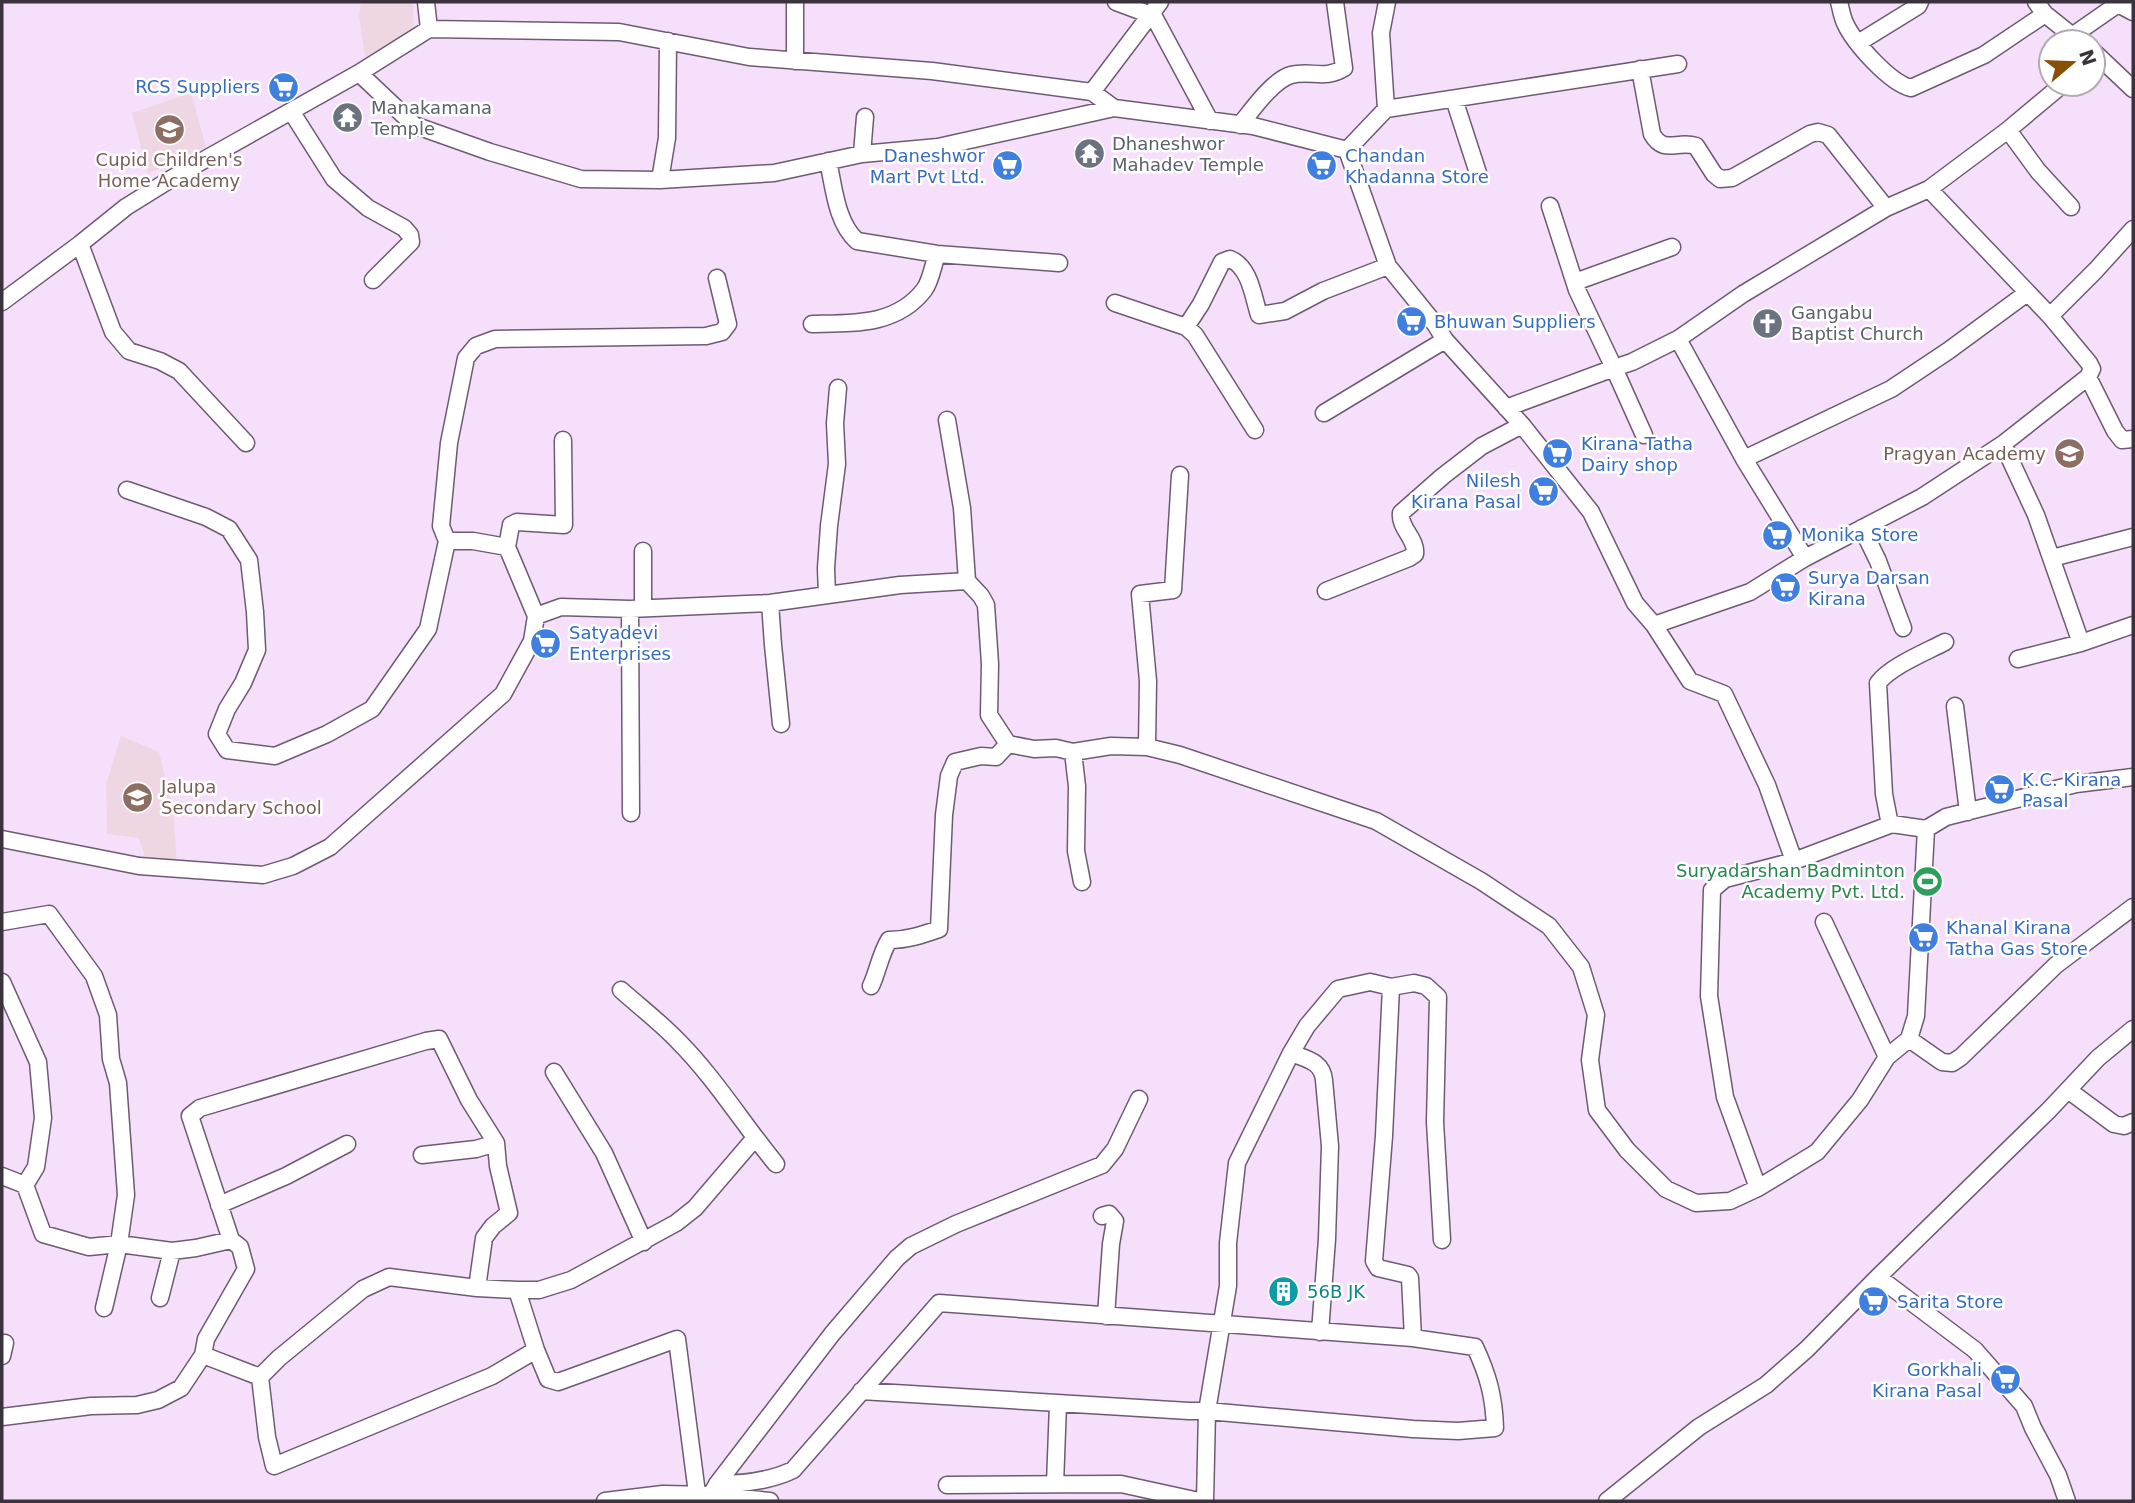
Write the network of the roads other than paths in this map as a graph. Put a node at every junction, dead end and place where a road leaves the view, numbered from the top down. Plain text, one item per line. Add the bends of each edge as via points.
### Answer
1 (426, 2) edge
2 (794, 2) edge
3 (1116, 2) edge
4 (1335, 2) edge
5 (1387, 2) edge
6 (1839, 2) edge
7 (1920, 2) edge
8 (2040, 8) edge
9 (1154, 10) edge
10 (2133, 12) edge
11 (2063, 28) edge
12 (2089, 28) edge
13 (429, 29) junction
14 (668, 41) junction
15 (1858, 43) junction
16 (795, 61) junction
17 (1678, 64) dead end
18 (2107, 66) edge
19 (1640, 69) junction
20 (359, 74) junction
21 (2133, 89) edge
22 (1092, 92) junction
23 (2046, 98) edge
24 (1454, 99) junction
25 (1114, 108) junction
26 (1386, 109) junction
27 (291, 111) junction
28 (865, 117) dead end
29 (1210, 121) junction
30 (1240, 125) junction
31 (2008, 130) junction
32 (1347, 150) junction
33 (862, 154) junction
34 (828, 161) junction
35 (1478, 173) dead end
36 (660, 180) junction
37 (1929, 189) junction
38 (1550, 206) dead end
39 (2071, 206) dead end
40 (1886, 208) junction
41 (2133, 229) edge
42 (80, 244) junction
43 (1672, 247) dead end
44 (937, 254) junction
45 (1059, 263) dead end
46 (1388, 266) junction
47 (717, 278) dead end
48 (373, 279) dead end
49 (1575, 282) junction
50 (2027, 293) junction
51 (2, 302) edge
52 (1115, 303) dead end
53 (2050, 316) junction
54 (812, 324) dead end
55 (1186, 327) junction
56 (1678, 339) junction
57 (1445, 340) junction
58 (1614, 368) junction
59 (2088, 377) junction
60 (838, 388) dead end
61 (1506, 408) junction
62 (1324, 413) dead end
63 (947, 420) dead end
64 (1522, 425) junction
65 (1255, 430) dead end
66 (1644, 435) dead end
67 (2133, 439) edge
68 (563, 440) dead end
69 (246, 443) dead end
70 (2003, 444) junction
71 (1744, 459) junction
72 (1180, 475) dead end
73 (127, 490) dead end
74 (1862, 528) junction
75 (2133, 537) edge
76 (447, 541) junction
77 (508, 547) junction
78 (643, 551) dead end
79 (1805, 558) junction
80 (2052, 558) junction
81 (967, 581) junction
82 (1326, 591) dead end
83 (827, 595) junction
84 (770, 603) junction
85 (636, 609) junction
86 (536, 616) junction
87 (1654, 625) junction
88 (2133, 625) edge
89 (1903, 628) dead end
90 (1945, 642) dead end
91 (2081, 643) junction
92 (2018, 659) dead end
93 (1955, 706) dead end
94 (782, 724) dead end
95 (1008, 744) junction
96 (1147, 747) junction
97 (1073, 752) junction
98 (2133, 778) edge
99 (1968, 811) junction
100 (631, 813) dead end
101 (1890, 825) junction
102 (1926, 829) junction
103 (2, 839) edge
104 (1794, 862) junction
105 (1082, 882) dead end
106 (2133, 907) edge
107 (2, 922) edge
108 (1824, 922) dead end
109 (871, 986) dead end
110 (1391, 987) junction
111 (621, 990) dead end
112 (4, 992) edge
113 (2133, 1029) edge
114 (1909, 1039) junction
115 (1291, 1053) junction
116 (1887, 1056) junction
117 (554, 1072) dead end
118 (2068, 1090) junction
119 (1139, 1099) dead end
120 (2133, 1122) edge
121 (755, 1138) junction
122 (496, 1143) junction
123 (347, 1144) dead end
124 (422, 1155) dead end
125 (776, 1164) dead end
126 (2, 1176) edge
127 (25, 1185) junction
128 (1758, 1188) junction
129 (219, 1205) junction
130 (1102, 1216) dead end
131 (232, 1240) junction
132 (1442, 1240) dead end
133 (644, 1241) junction
134 (119, 1244) junction
135 (172, 1251) junction
136 (1878, 1276) junction
137 (477, 1288) junction
138 (517, 1290) junction
139 (160, 1298) dead end
140 (104, 1308) dead end
141 (1106, 1316) junction
142 (1220, 1324) junction
143 (1320, 1332) junction
144 (1413, 1338) junction
145 (536, 1350) junction
146 (202, 1356) junction
147 (260, 1377) junction
148 (861, 1391) junction
149 (1058, 1404) junction
150 (1206, 1411) junction
151 (2, 1417) edge
152 (1055, 1484) junction
153 (947, 1485) dead end
154 (705, 1494) edge
155 (605, 1501) edge
156 (770, 1501) edge
157 (1199, 1501) edge
158 (1205, 1501) edge
159 (1607, 1501) edge
160 (2067, 1501) edge

1 - 13 street
2 - 16 street
3 - 9 street
4 - 30 street via 1345,68 1334,75 1291,75 1264,96
5 - 26 street via 1381,33
6 - 15 street
7 - 15 street
8 - 11 street
8 - 15 street via 1984,55 1911,88 1885,72
9 - 22 street
9 - 29 street
10 - 12 street via 2118,4
13 - 14 street via 619,32
13 - 20 street
14 - 16 street
14 - 36 street via 667,138
16 - 22 street via 932,71
17 - 19 street
18 - 21 street
19 - 24 street
19 - 40 street via 1657,142 1696,145 1720,179 1732,178 1818,132 1828,135
20 - 27 street
20 - 36 street via 414,125 490,152 581,179
22 - 25 street
23 - 31 street
24 - 26 street
24 - 35 street
25 - 29 street
25 - 33 street via 938,147
26 - 32 street
27 - 42 street via 126,207
27 - 48 street via 334,179 368,208 410,234 411,242
28 - 33 street
29 - 30 street
30 - 32 street
31 - 37 street
31 - 39 street
32 - 46 street
33 - 34 street
34 - 36 street via 774,173
34 - 44 street via 842,220 857,241
37 - 40 street
37 - 50 street
38 - 49 street
40 - 56 street
41 - 53 street
42 - 51 street
42 - 69 street via 113,332 129,351 179,371
43 - 49 street
44 - 45 street
44 - 54 street via 925,289 901,311 882,320
46 - 55 street via 1285,311 1259,315 1247,275 1230,259 1222,262
46 - 57 street
47 - 76 street via 728,324 722,332 706,337 495,339 477,346 466,358 449,443 441,526
49 - 58 street
50 - 53 street
50 - 71 street via 1891,389
52 - 55 street
53 - 59 street via 2089,363
55 - 65 street
56 - 58 street
56 - 71 street
57 - 61 street
57 - 62 street
58 - 61 street
58 - 66 street
59 - 67 street via 2122,440
59 - 70 street
60 - 83 street
61 - 64 street
63 - 81 street via 962,508
64 - 82 street via 1482,446 1401,513 1415,554
64 - 87 street via 1591,512 1635,603
68 - 77 street via 564,525 517,522 511,525
70 - 74 street
70 - 80 street
71 - 79 street
72 - 96 street via 1173,590 1140,594 1148,681
73 - 76 street via 229,529 249,560 257,650 216,734 227,750 275,756 372,709 428,629
74 - 79 street
74 - 89 street
75 - 80 street
76 - 77 street
77 - 86 street
78 - 85 street
79 - 87 street via 1750,592
80 - 91 street
81 - 83 street
81 - 95 street via 986,605 989,715
83 - 84 street
84 - 85 street
84 - 94 street
85 - 86 street via 561,607
85 - 100 street
86 - 103 street via 533,641 503,694 330,847 293,866 263,875 139,866
87 - 104 street via 1690,681 1724,694 1767,785
88 - 91 street
90 - 101 street via 1878,683
91 - 92 street
93 - 99 street
95 - 97 street
95 - 109 street via 996,757 954,762 944,815 939,929 888,940
96 - 97 street
96 - 128 street via 1376,821 1549,926 1581,967 1596,1015 1590,1060 1597,1110 1627,1150 1665,1189 1696,1203 1730,1201
97 - 105 street via 1076,852
98 - 99 street via 2076,784
99 - 102 street
101 - 102 street
101 - 104 street
102 - 114 street via 1916,1016
104 - 128 street via 1725,879 1712,890 1709,996 1725,1097
106 - 114 street via 2056,965 1952,1063 1942,1062
107 - 134 street via 49,914 94,976 108,1015 118,1083 126,1195
108 - 116 street
110 - 115 street via 1370,982 1338,989
110 - 132 street via 1414,983 1438,997 1435,1122
110 - 144 street via 1374,1261 1378,1268 1409,1276
111 - 121 street via 678,1041 716,1083
112 - 127 street via 38,1062 43,1118 36,1167
113 - 118 street
114 - 116 street
115 - 142 street via 1237,1163 1228,1286
115 - 143 street via 1323,1070 1330,1146
116 - 128 street via 1860,1100 1817,1152
117 - 133 street via 604,1153
118 - 120 street via 2114,1124
118 - 136 street
119 - 154 street via 1115,1149 1102,1165 956,1224 897,1258
121 - 125 street
121 - 133 street via 695,1208
122 - 124 street
122 - 129 street via 439,1039 425,1041 200,1108 190,1116
122 - 137 street via 509,1213 484,1238
123 - 129 street
126 - 127 street
127 - 134 street via 43,1234 89,1247
129 - 131 street
130 - 141 street via 1110,1214 1115,1221
131 - 135 street
131 - 146 street via 240,1247 246,1269 206,1339
133 - 138 street via 571,1280 539,1290
134 - 135 street
134 - 140 street
135 - 139 street
136 - 159 street via 1766,1385 1699,1427
136 - 160 street via 1975,1350 2024,1406
137 - 138 street
137 - 147 street via 389,1277 363,1289
138 - 145 street
141 - 142 street
141 - 148 street via 939,1303
142 - 143 street
142 - 150 street
143 - 144 street
144 - 150 street via 1475,1347 1494,1400 1495,1428 1424,1429
145 - 147 street via 492,1376 274,1466
145 - 154 street via 548,1379 558,1382 677,1339
146 - 147 street
146 - 151 street via 181,1388 158,1401
148 - 149 street
148 - 154 street via 793,1470
149 - 150 street
149 - 152 street
150 - 158 street
152 - 153 street
152 - 157 street via 1121,1485
154 - 155 street
154 - 156 street

